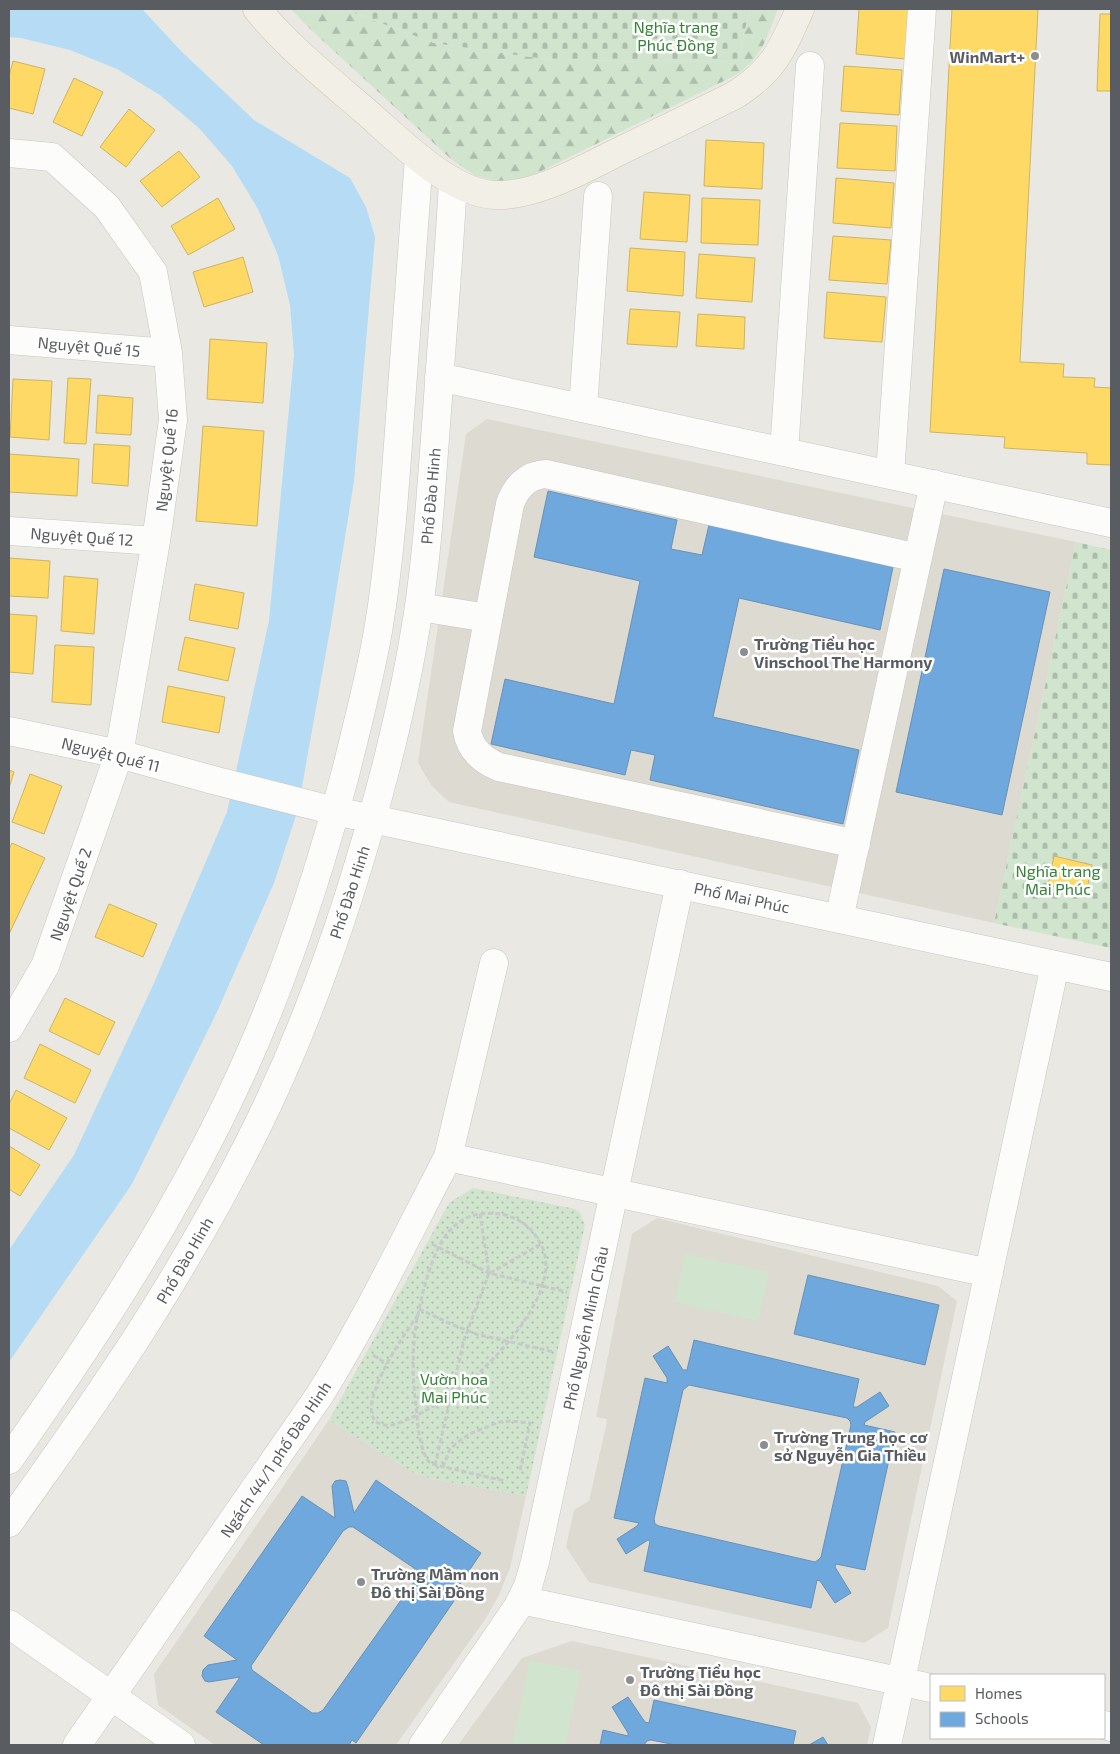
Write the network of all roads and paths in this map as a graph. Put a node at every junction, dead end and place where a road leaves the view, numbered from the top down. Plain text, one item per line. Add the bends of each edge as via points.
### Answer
1 (257, 9) edge
2 (800, 9) edge
3 (922, 9) edge
4 (810, 66) dead end
5 (9, 153) edge
6 (419, 158) junction
7 (453, 181) junction
8 (598, 196) dead end
9 (9, 340) edge
10 (168, 353) junction
11 (439, 377) junction
12 (583, 408) junction
13 (784, 452) junction
14 (890, 475) junction
15 (934, 484) junction
16 (1111, 522) edge
17 (9, 531) edge
18 (156, 541) junction
19 (918, 558) junction
20 (419, 607) junction
21 (488, 618) junction
22 (9, 731) edge
23 (119, 754) junction
24 (325, 808) junction
25 (372, 817) junction
26 (856, 844) junction
27 (680, 884) junction
28 (839, 918) junction
29 (494, 962) dead end
30 (1055, 965) junction
31 (1111, 978) edge
32 (9, 1028) edge
33 (448, 1157) junction
34 (614, 1192) junction
35 (480, 1214) junction
36 (431, 1243) dead end
37 (541, 1244) junction
38 (438, 1247) junction
39 (489, 1273) junction
40 (989, 1273) junction
41 (542, 1286) junction
42 (572, 1293) dead end
43 (419, 1309) junction
44 (418, 1315) junction
45 (466, 1331) junction
46 (507, 1342) junction
47 (366, 1351) dead end
48 (559, 1353) dead end
49 (387, 1364) junction
50 (451, 1395) junction
51 (417, 1415) junction
52 (9, 1460) edge
53 (435, 1465) junction
54 (443, 1467) junction
55 (520, 1471) dead end
56 (505, 1481) dead end
57 (9, 1523) edge
58 (521, 1600) junction
59 (9, 1624) edge
60 (901, 1681) junction
61 (930, 1688) edge
62 (111, 1696) junction
63 (77, 1745) edge
64 (181, 1745) edge
65 (423, 1745) edge
66 (887, 1745) edge

1 - 6 main road via 315,69
2 - 7 main road via 783,47 769,68 752,84 716,105 549,185 495,195 474,191
3 - 14 street
4 - 13 street
5 - 10 street, Nguyệt Quế 16 via 52,157 107,207 154,272
6 - 7 main road
6 - 24 street via 386,580 367,684
7 - 11 street, Phố Đào Hinh
8 - 12 street
9 - 10 street, Nguyệt Quế 15
10 - 18 street, Nguyệt Quế 16 via 174,420
11 - 12 street
11 - 20 street, Phố Đào Hinh
12 - 13 street
13 - 14 street
14 - 15 street
15 - 16 street
15 - 19 street
17 - 18 street, Nguyệt Quế 12
18 - 23 street, Nguyệt Quế 16
19 - 21 street via 546,474 521,484 513,496
19 - 26 street
20 - 21 street
20 - 25 street, Phố Đào Hinh via 402,696
21 - 26 street via 467,731 472,746 489,763
22 - 23 street, Nguyệt Quế 11
23 - 24 street, Nguyệt Quế 11
23 - 32 street, Nguyệt Quế 2 via 45,966
24 - 25 street, Phố Mai Phúc
24 - 52 street via 311,893 274,995 234,1090 168,1215 111,1310
25 - 27 street, Phố Mai Phúc
25 - 57 street, Phố Đào Hinh via 346,905 310,1005 250,1140 147,1322
26 - 28 street
27 - 28 street, Phố Mai Phúc
27 - 34 street, Phố Nguyễn Minh Châu
28 - 30 street, Phố Mai Phúc
29 - 33 street, Ngách 44/1 phố Đào Hinh
30 - 31 street, Phố Mai Phúc
30 - 40 street
33 - 34 street
33 - 62 street, Ngách 44/1 phố Đào Hinh via 319,1396
34 - 40 street
34 - 58 street, Phố Nguyễn Minh Châu via 535,1562
35 - 37 path via 499,1213 520,1221 533,1230
35 - 38 path via 458,1223
35 - 39 path
36 - 38 path
37 - 39 path
37 - 41 path via 547,1267
38 - 39 path
38 - 43 path
39 - 41 path
39 - 45 path
40 - 60 street
41 - 42 path
41 - 46 path via 526,1317
43 - 44 path
43 - 45 path
44 - 49 path
44 - 51 path via 413,1364
45 - 46 path
45 - 50 path
46 - 48 path
46 - 50 path via 483,1369
47 - 49 path
49 - 51 path via 371,1404 373,1416 382,1425 389,1425
50 - 51 path
50 - 53 path
51 - 53 path via 426,1458
53 - 54 path
54 - 55 path via 450,1449 463,1438 490,1425 510,1421 530,1423
54 - 56 path
58 - 60 street
58 - 65 street, Phố Nguyễn Minh Châu
59 - 62 street
60 - 61 street
60 - 66 street
62 - 63 street, Ngách 44/1 phố Đào Hinh
62 - 64 street

